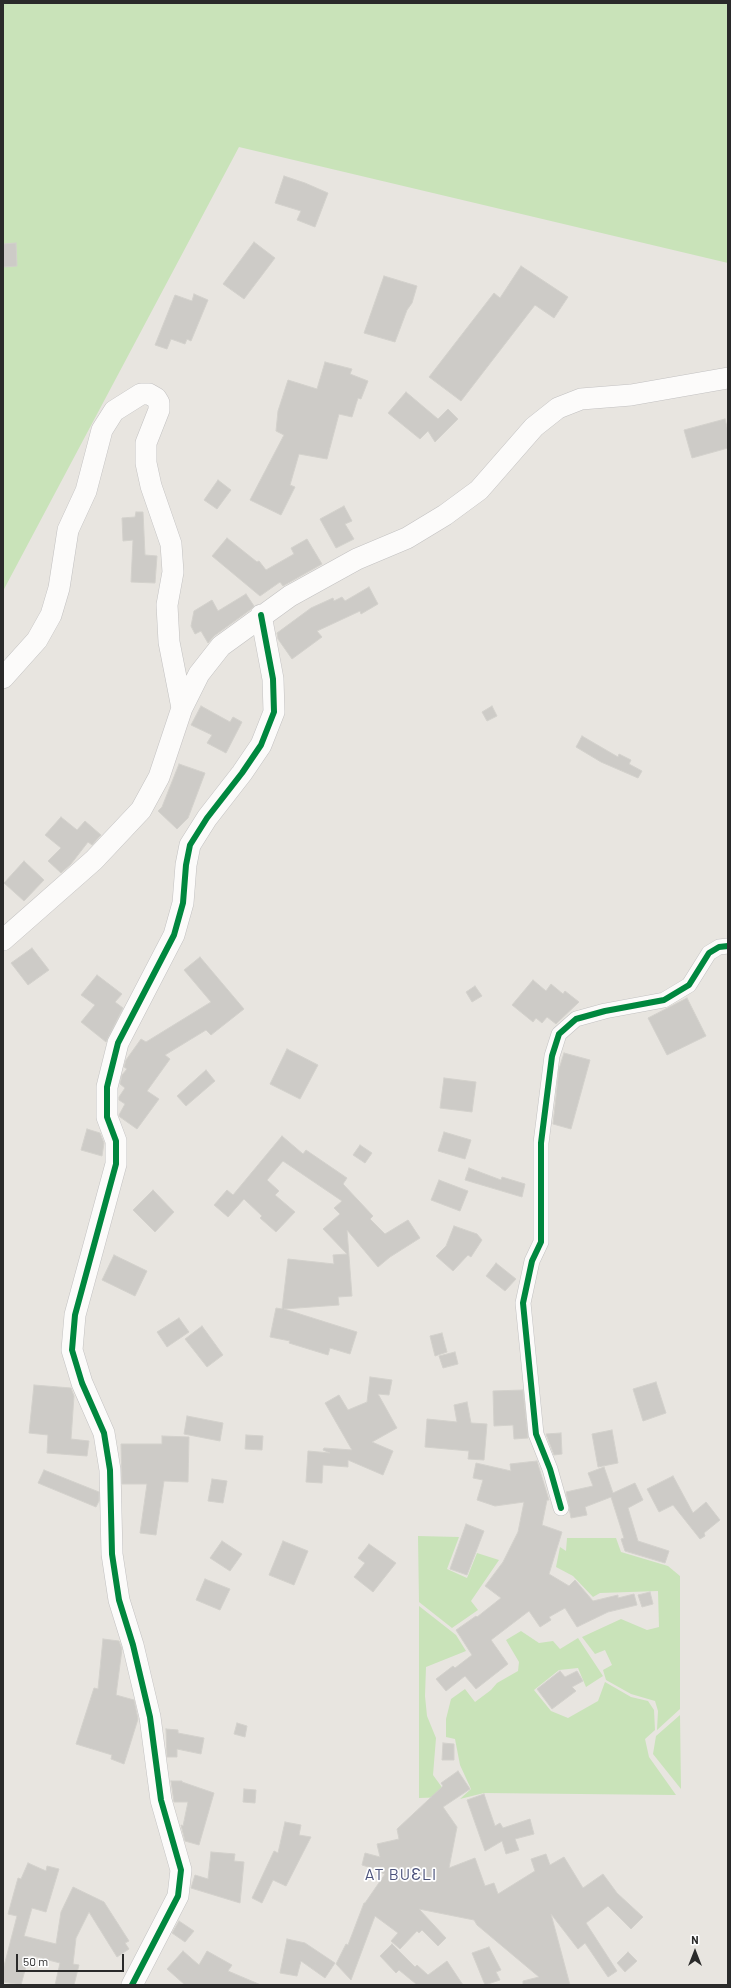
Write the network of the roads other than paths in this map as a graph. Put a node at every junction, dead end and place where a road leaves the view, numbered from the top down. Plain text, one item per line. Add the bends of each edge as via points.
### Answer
1 (728, 378) edge
2 (261, 615) junction
3 (3, 678) edge
4 (182, 708) junction
5 (3, 940) edge
6 (728, 946) edge
7 (561, 1508) dead end
8 (132, 1985) edge

1 - 2 street via 631,395 581,399 558,408 534,427 479,490 445,515 407,538 356,559
2 - 4 street via 221,646 199,674
2 - 8 street via 273,679 274,712 261,745 190,845 183,903 174,935 118,1044 107,1087 107,1117 116,1141 116,1164 92,1249 75,1322 72,1350 82,1383 104,1433 110,1470 112,1554 119,1600 133,1645 150,1717 161,1800 181,1870 178,1896
3 - 4 street via 37,640 51,615 59,588 68,530 86,491 102,430 114,412 141,394 148,394 159,403 159,410 146,443 146,463 151,486 171,544 173,572 168,605 169,642
4 - 5 street via 159,777 141,810 94,860
6 - 7 street via 719,947 709,953 689,985 664,1000 576,1019 560,1034 552,1056 541,1143 541,1242 532,1261 522,1303 536,1434 550,1469

